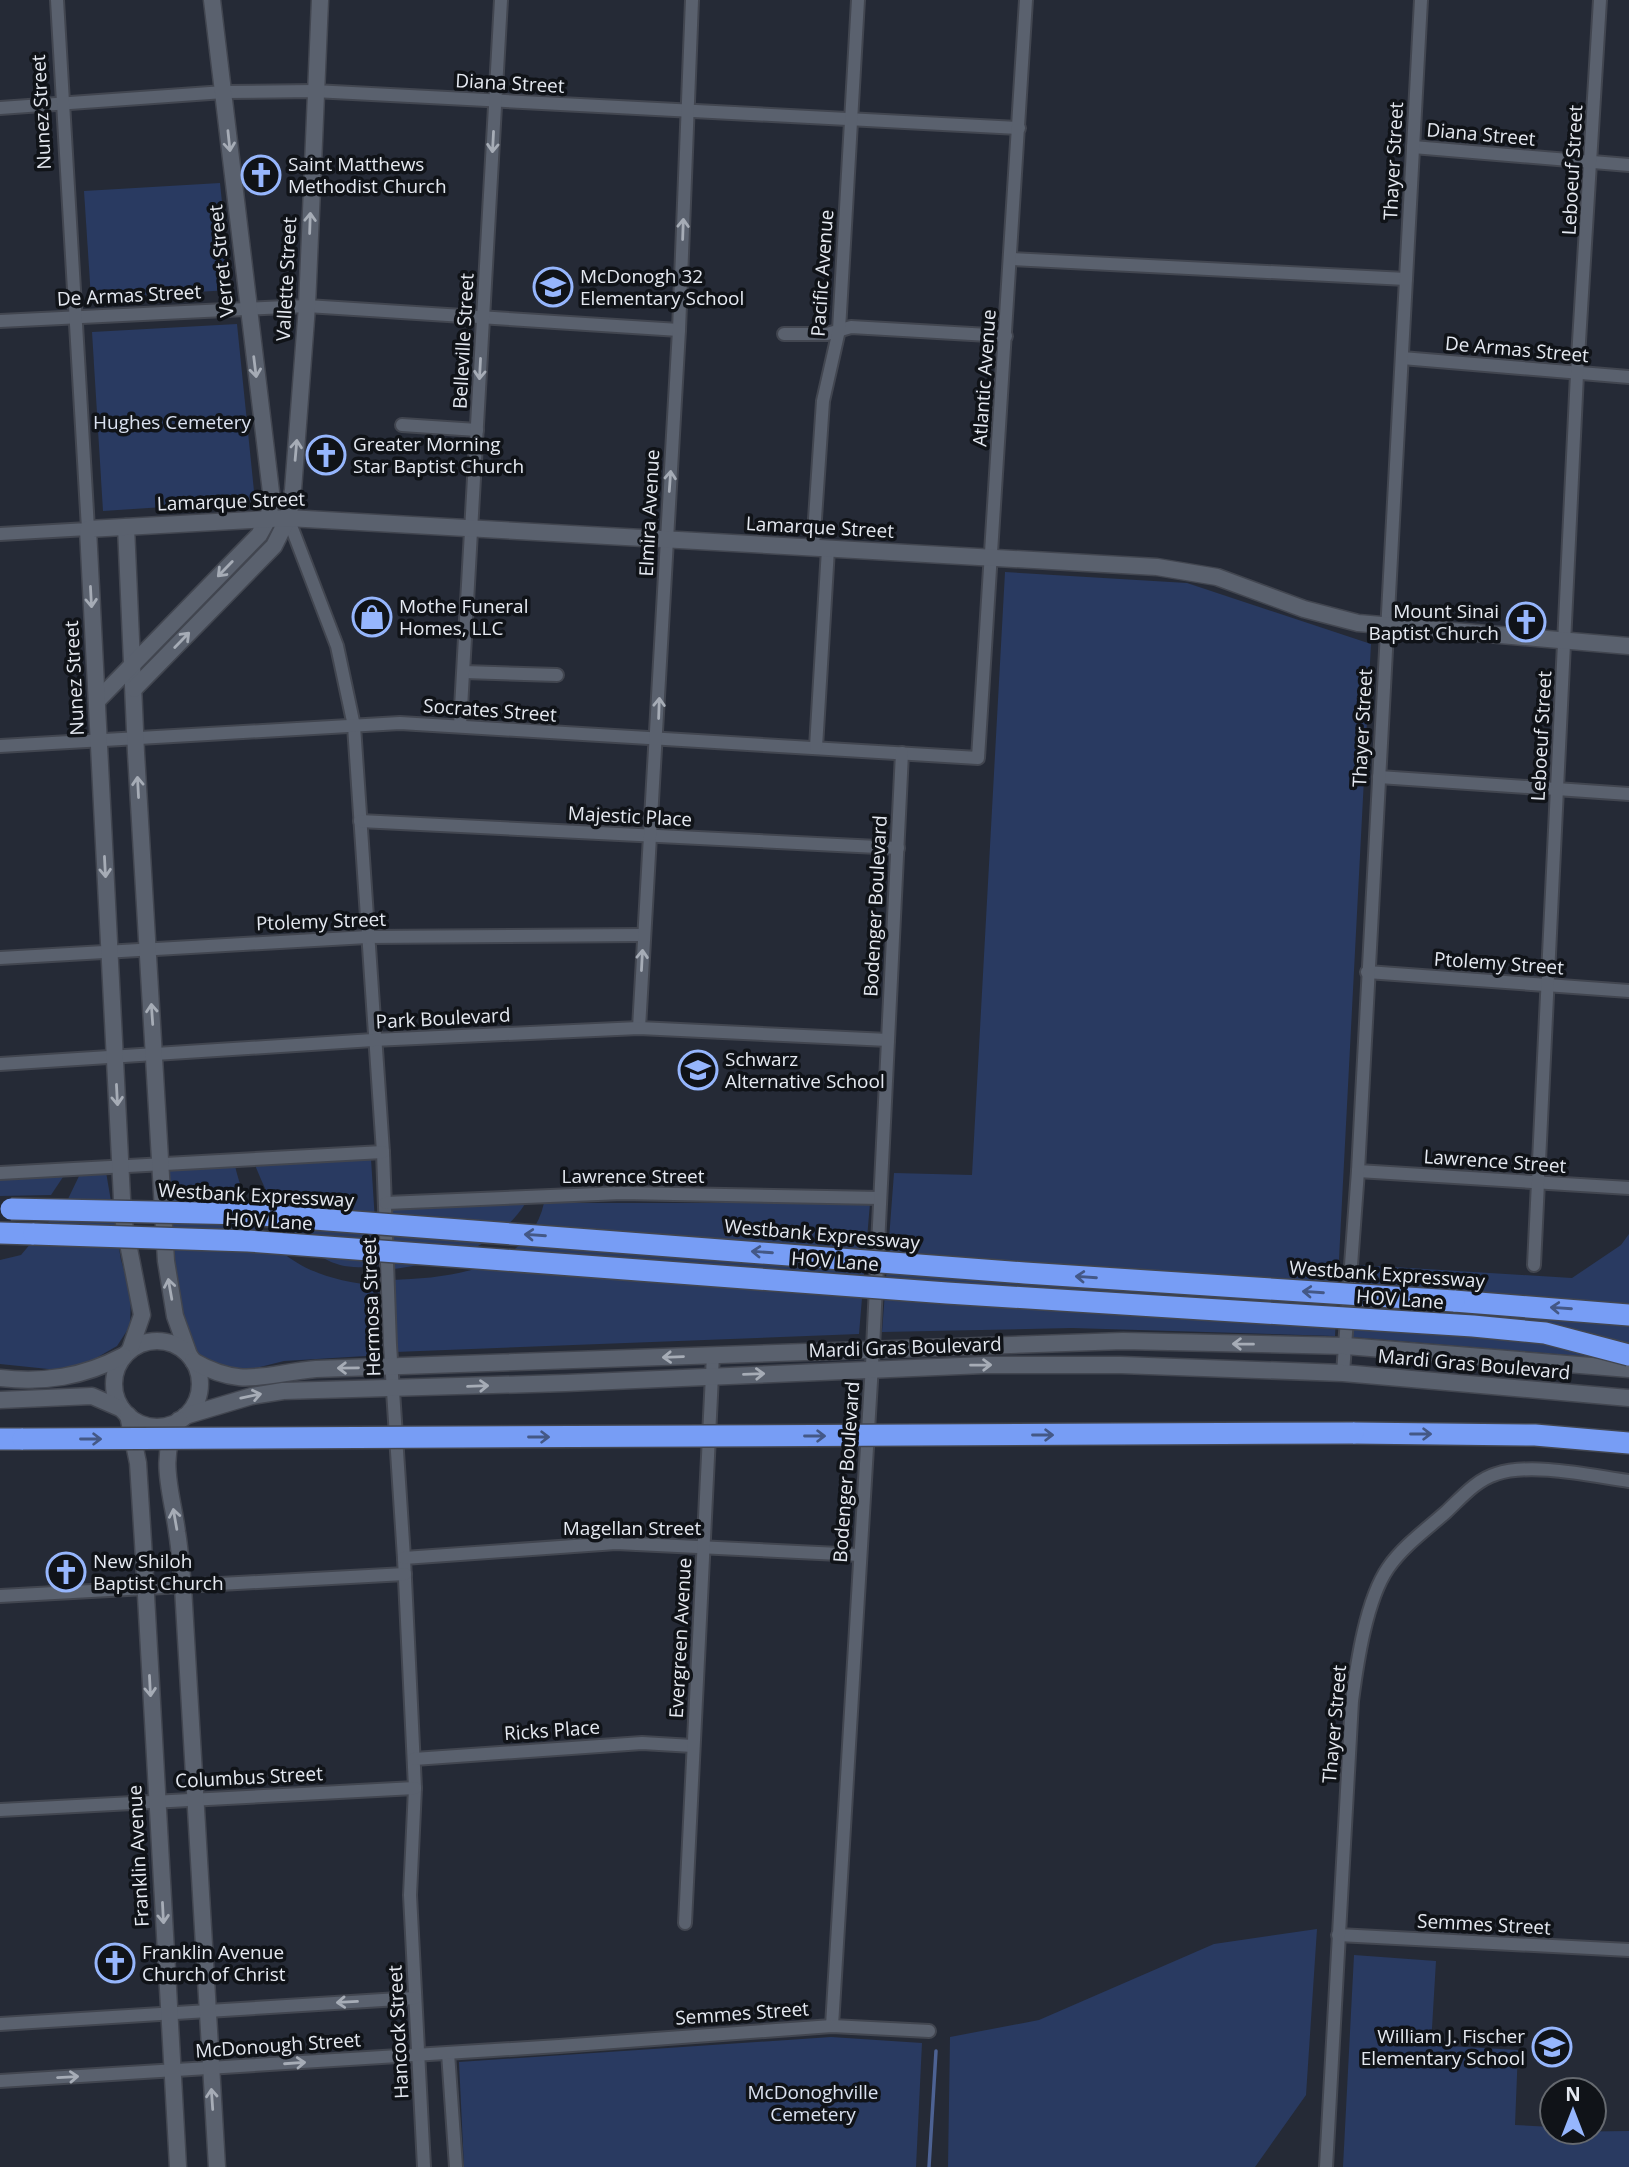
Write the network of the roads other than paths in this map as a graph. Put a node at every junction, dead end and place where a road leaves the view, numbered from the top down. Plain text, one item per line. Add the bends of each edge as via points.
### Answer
1 (57, 0) edge
2 (212, 0) edge
3 (320, 0) edge
4 (501, 0) edge
5 (692, 0) edge
6 (858, 0) edge
7 (1026, 0) edge
8 (1421, 0) edge
9 (1600, 0) edge
10 (314, 91) junction
11 (223, 92) junction
12 (496, 101) junction
13 (61, 104) junction
14 (0, 108) edge
15 (687, 111) junction
16 (851, 121) junction
17 (1019, 128) junction
18 (1413, 147) junction
19 (1592, 163) junction
20 (1629, 165) edge
21 (1010, 258) junction
22 (1406, 279) junction
23 (307, 306) junction
24 (247, 307) junction
25 (483, 315) junction
26 (75, 318) junction
27 (0, 321) edge
28 (679, 330) junction
29 (839, 330) junction
30 (784, 334) dead end
31 (1006, 336) junction
32 (1402, 358) junction
33 (1577, 374) junction
34 (1629, 377) edge
35 (402, 425) dead end
36 (477, 429) junction
37 (269, 517) junction
38 (288, 518) junction
39 (126, 527) junction
40 (88, 529) junction
41 (471, 530) junction
42 (0, 534) edge
43 (666, 540) junction
44 (820, 548) junction
45 (990, 557) junction
46 (1386, 627) junction
47 (1565, 641) junction
48 (1629, 646) edge
49 (133, 665) junction
50 (464, 672) junction
51 (557, 675) dead end
52 (134, 689) junction
53 (97, 701) junction
54 (354, 726) junction
55 (460, 726) junction
56 (135, 737) junction
57 (98, 740) junction
58 (657, 740) junction
59 (0, 746) edge
60 (816, 747) junction
61 (902, 753) junction
62 (978, 758) joint
63 (1379, 777) junction
64 (1557, 791) junction
65 (1629, 794) edge
66 (360, 821) junction
67 (651, 837) junction
68 (898, 848) junction
69 (643, 935) junction
70 (367, 937) junction
71 (147, 948) junction
72 (109, 951) junction
73 (0, 958) edge
74 (1367, 972) junction
75 (1547, 986) junction
76 (1629, 991) edge
77 (639, 1028) junction
78 (373, 1040) junction
79 (888, 1040) junction
80 (154, 1054) junction
81 (115, 1057) junction
82 (0, 1064) edge
83 (383, 1152) junction
84 (160, 1164) junction
85 (121, 1166) junction
86 (1358, 1171) junction
87 (0, 1173) edge
88 (1536, 1182) junction
89 (1629, 1188) edge
90 (880, 1198) junction
91 (386, 1203) junction
92 (5, 1209) edge
93 (0, 1233) edge
94 (1534, 1265) dead end
95 (1629, 1315) edge
96 (1346, 1346) junction
97 (873, 1348) junction
98 (128, 1352) junction
99 (713, 1355) junction
100 (1629, 1355) edge
101 (191, 1358) junction
102 (392, 1368) junction
103 (872, 1369) junction
104 (1629, 1369) edge
105 (1343, 1373) junction
106 (714, 1375) junction
107 (0, 1378) edge
108 (393, 1389) junction
109 (1629, 1398) edge
110 (0, 1400) edge
111 (125, 1412) junction
112 (182, 1418) junction
113 (0, 1439) edge
114 (1629, 1443) edge
115 (1629, 1481) edge
116 (705, 1547) junction
117 (860, 1555) junction
118 (404, 1558) junction
119 (405, 1574) junction
120 (183, 1587) junction
121 (146, 1589) junction
122 (0, 1596) edge
123 (693, 1746) junction
124 (414, 1759) junction
125 (415, 1788) junction
126 (196, 1799) junction
127 (156, 1801) junction
128 (0, 1810) edge
129 (411, 1895) joint
130 (685, 1923) dead end
131 (1338, 1936) junction
132 (1629, 1950) edge
133 (415, 1998) junction
134 (208, 2010) junction
135 (169, 2013) junction
136 (0, 2024) edge
137 (832, 2026) junction
138 (929, 2031) dead end
139 (559, 2046) joint
140 (448, 2053) junction
141 (418, 2054) junction
142 (210, 2069) junction
143 (172, 2072) junction
144 (0, 2081) edge
145 (178, 2167) edge
146 (217, 2167) edge
147 (424, 2167) edge
148 (456, 2167) edge
149 (1326, 2167) edge

1 - 13 street, Nunez Street
2 - 11 street, Verret Street
3 - 10 street, Vallette Street
4 - 12 street, Belleville Street
5 - 15 street, Elmira Avenue
6 - 16 street, Pacific Avenue
7 - 17 street, Atlantic Avenue
8 - 18 street, Thayer Street
9 - 19 street, Leboeuf Street
10 - 11 street, Diana Street
10 - 12 street, Diana Street
23 -> 10 street, Vallette Street
11 - 13 street, Diana Street
11 -> 24 street, Verret Street
12 - 15 street, Diana Street
12 -> 25 street, Belleville Street
13 - 14 street, Diana Street
13 - 26 street, Nunez Street
15 - 16 street, Diana Street
28 -> 15 street, Elmira Avenue
16 - 17 street, Diana Street
16 - 29 street, Pacific Avenue
17 - 21 street, Atlantic Avenue
18 - 19 street, Diana Street
18 - 22 street, Thayer Street
19 - 20 street, Diana Street
19 - 33 street, Leboeuf Street
21 - 22 street
21 - 31 street, Atlantic Avenue
22 - 32 street, Thayer Street
23 - 24 street, De Armas Street
23 - 25 street, De Armas Street
38 -> 23 street, Vallette Street
24 - 26 street, De Armas Street
24 -> 37 street, Verret Street via 271,492
25 - 28 street, De Armas Street
25 -> 36 street, Belleville Street
26 - 27 street, De Armas Street
26 - 40 street, Nunez Street
43 -> 28 street, Elmira Avenue
29 - 30 street
29 - 31 street
29 - 44 street, Pacific Avenue via 822,401
31 - 45 street, Atlantic Avenue
32 - 33 street, De Armas Street
32 - 46 street, Thayer Street
33 - 34 street, De Armas Street
33 - 47 street, Leboeuf Street
35 - 36 street
36 - 41 street, Belleville Street
37 - 38 street, Lamarque Street
37 - 39 street, Lamarque Street
37 -> 49 street via 259,534
38 - 41 street, Lamarque Street
52 -> 38 street, Vallette Street via 274,546
38 - 54 street, Hermosa Street via 337,646
39 - 40 street, Lamarque Street
39 - 49 street
40 - 42 street, Lamarque Street
40 -> 53 street, Nunez Street
41 - 43 street, Lamarque Street
41 - 50 street, Belleville Street
43 - 44 street, Lamarque Street
58 -> 43 street, Elmira Avenue
44 - 45 street, Lamarque Street
44 - 60 street, Pacific Avenue
45 - 46 street, Lamarque Street via 1157,567 1217,577 1338,619
45 - 62 street, Atlantic Avenue
46 - 47 street, Lamarque Street
46 - 63 street, Thayer Street
47 - 48 street, Lamarque Street
47 - 64 street, Leboeuf Street
49 - 52 street
49 - 53 street
50 - 51 street
50 - 55 street, Belleville Street
52 - 56 street
53 - 57 street, Nunez Street
54 - 55 street, Socrates Street
54 - 56 street, Socrates Street
54 - 66 street, Hermosa Street
55 - 58 street, Socrates Street
56 - 57 street, Socrates Street
71 -> 56 street
57 - 59 street, Socrates Street
57 -> 72 street, Nunez Street
58 - 60 street, Socrates Street
58 - 67 street, Elmira Avenue
60 - 61 street, Socrates Street
61 - 62 street, Socrates Street
61 - 68 street, Bodenger Boulevard
63 - 64 street
63 - 74 street, Thayer Street
64 - 65 street
64 - 75 street, Leboeuf Street
66 - 67 street, Majestic Place
66 - 70 street, Hermosa Street
67 - 68 street, Majestic Place
67 - 69 street, Elmira Avenue
68 - 79 street, Bodenger Boulevard
69 - 70 street, Ptolemy Street
77 -> 69 street, Elmira Avenue
70 - 71 street, Ptolemy Street
70 - 78 street, Hermosa Street
71 - 72 street, Ptolemy Street
80 -> 71 street
72 - 73 street, Ptolemy Street
72 - 81 street, Nunez Street
74 - 75 street, Ptolemy Street
74 - 86 street, Thayer Street
75 - 76 street, Ptolemy Street
75 - 88 street, Leboeuf Street
77 - 78 street, Park Boulevard
77 - 79 street, Park Boulevard
78 - 80 street, Park Boulevard
78 - 83 street, Hermosa Street
79 - 90 street, Bodenger Boulevard
80 - 81 street, Park Boulevard
80 - 84 street
81 - 82 street, Park Boulevard
81 -> 85 street, Nunez Street
83 - 84 street
83 - 91 street, Hermosa Street
84 - 85 street
101 -> 84 street via 175,1316 168,1278
85 - 87 street
85 - 98 street, Nunez Street via 125,1228 142,1315
86 - 88 street, Lawrence Street
86 - 96 street, Thayer Street
88 - 89 street, Lawrence Street
88 - 94 street, Leboeuf Street
90 - 91 street, Lawrence Street via 622,1193
90 - 97 street, Bodenger Boulevard
91 - 102 street, Hermosa Street
95 -> 92 highway, Westbank Expressway, bridge via 262,1215
93 - 100 highway, HOV Lane, bridge via 262,1242 1473,1326 1545,1333
96 -> 97 street, Mardi Gras Boulevard via 1123,1341
96 - 104 street, Mardi Gras Boulevard
96 - 105 street, Thayer Street
97 - 99 street, Mardi Gras Boulevard
97 - 103 street, Bodenger Boulevard
98 - 101 street via 143,1343 164,1342
98 - 107 street via 106,1365 63,1378
98 - 111 street via 114,1380
99 -> 102 street, Mardi Gras Boulevard
99 - 106 street, Evergreen Avenue
102 -> 101 street, Mardi Gras Boulevard via 316,1368 233,1379
101 - 112 street via 200,1388
102 - 108 street, Hermosa Street
103 -> 105 street, Mardi Gras Boulevard via 1121,1365
106 -> 103 street, Mardi Gras Boulevard
103 - 117 street, Bodenger Boulevard
105 - 109 street, Mardi Gras Boulevard
108 -> 106 street, Mardi Gras Boulevard
106 - 116 street, Evergreen Avenue
112 -> 108 street, Mardi Gras Boulevard via 252,1395
108 - 118 street, Hermosa Street
110 - 111 street via 92,1396
111 - 112 street via 148,1426 164,1426
111 - 121 street, Franklin Avenue via 138,1463
120 -> 112 street via 166,1473 170,1434
113 -> 114 highway, bridge via 1353,1433 1535,1434
115 - 131 street, Thayer Street via 1553,1472 1496,1474 1479,1482 1388,1568 1378,1588 1356,1673
116 - 117 street, Magellan Street
116 - 118 street, Magellan Street via 616,1543
116 - 123 street, Evergreen Avenue
117 - 137 street, Bodenger Boulevard
118 - 119 street, Hermosa Street
119 - 120 street
119 - 124 street, Hermosa Street
120 - 121 street
120 - 126 street
121 - 122 street
121 -> 127 street, Franklin Avenue
123 - 124 street, Ricks Place via 642,1743
123 - 130 street, Evergreen Avenue
124 - 125 street, Hermosa Street
125 - 126 street, Columbus Street
125 - 129 street, Hermosa Street
126 - 127 street, Columbus Street
126 - 134 street
127 - 128 street, Columbus Street
127 -> 135 street, Franklin Avenue
129 - 133 street, Hancock Street
131 - 132 street, Semmes Street
131 - 149 street, Thayer Street
133 -> 134 street, McDonough Street
133 - 141 street, Hancock Street
134 - 135 street, McDonough Street
134 - 142 street
135 - 136 street, McDonough Street
135 - 143 street, Franklin Avenue
137 - 138 street, Semmes Street
137 - 139 street, Semmes Street
139 - 140 street, McDonough Street
140 - 141 street, McDonough Street
140 - 148 street
142 -> 141 street, McDonough Street
141 - 147 street, Hancock Street
142 - 143 street, McDonough Street
146 -> 142 street
144 -> 143 street, McDonough Street
143 - 145 street, Franklin Avenue

